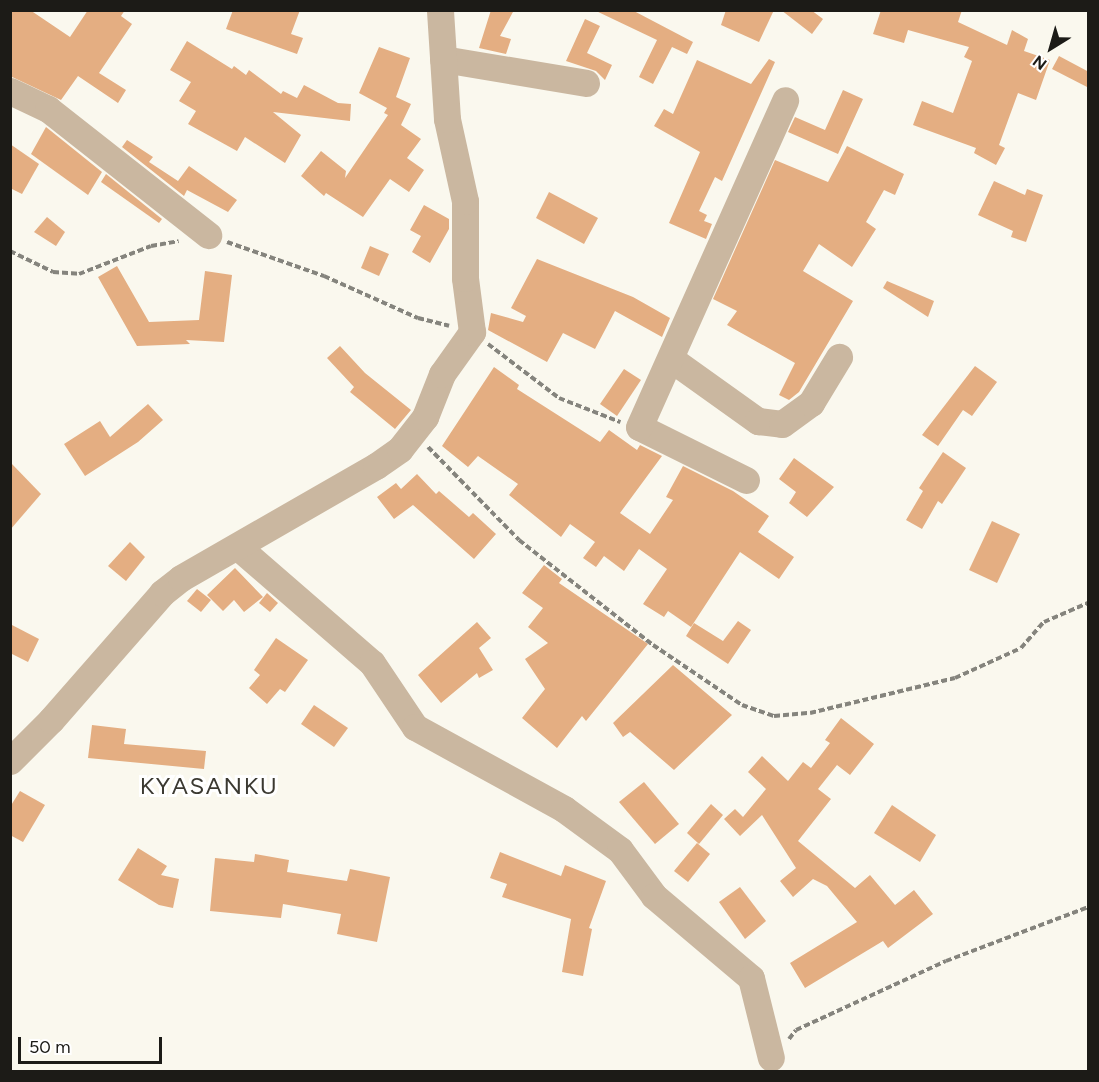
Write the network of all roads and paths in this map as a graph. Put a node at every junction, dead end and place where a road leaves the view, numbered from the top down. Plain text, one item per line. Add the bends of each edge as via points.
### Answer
1 (440, 10) edge
2 (443, 59) junction
3 (586, 83) dead end
4 (10, 90) edge
5 (785, 100) dead end
6 (207, 235) junction
7 (10, 251) edge
8 (472, 332) junction
9 (839, 357) dead end
10 (671, 359) junction
11 (639, 427) junction
12 (415, 433) junction
13 (746, 480) dead end
14 (238, 547) junction
15 (1089, 603) edge
16 (15, 749) edge
17 (1089, 907) edge
18 (771, 1058) joint

1 - 2 street
2 - 3 street
2 - 8 street via 447,119 465,201 465,278
4 - 6 street via 48,109
5 - 10 street
6 - 7 path via 151,246 79,274 53,272
6 - 8 path via 324,276 418,318
8 - 11 path via 559,398 605,419
8 - 12 street via 442,374
9 - 10 street via 811,403 782,424 758,421
10 - 11 street
11 - 13 street
12 - 14 street via 376,466
12 - 15 path via 519,540 653,645 742,705 774,716 810,712 955,678 1021,648 1044,622
14 - 16 street via 162,593
14 - 18 street via 372,663 415,727 564,809 620,850 654,896 751,978
17 - 18 path via 946,961 796,1030

